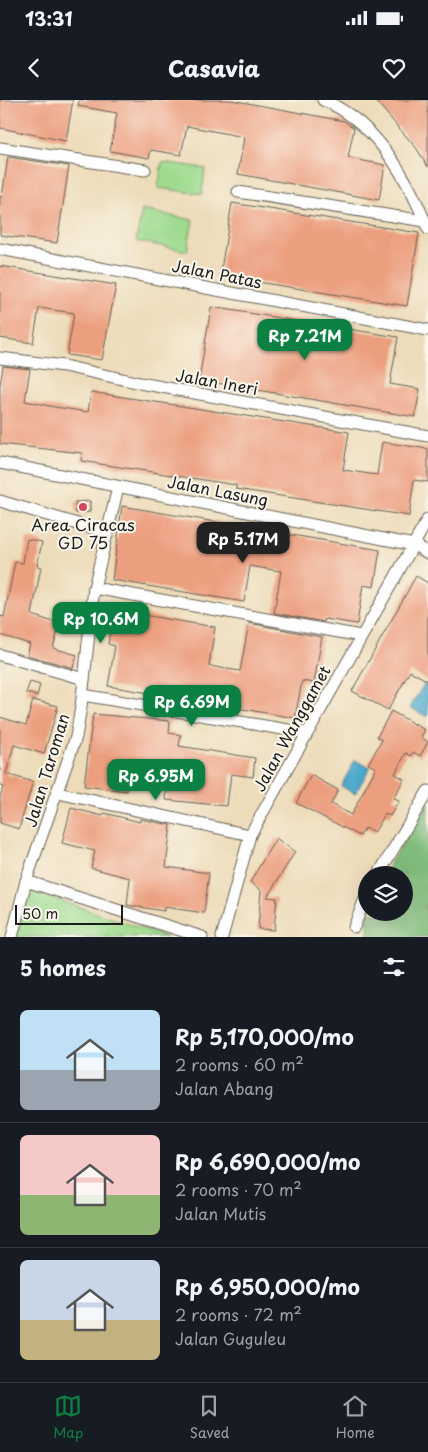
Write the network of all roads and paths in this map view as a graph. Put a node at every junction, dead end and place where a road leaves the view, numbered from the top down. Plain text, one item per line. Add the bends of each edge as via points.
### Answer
1 (323, 100) edge
2 (0, 148) edge
3 (145, 170) dead end
4 (238, 192) dead end
5 (426, 225) edge
6 (0, 249) edge
7 (428, 330) edge
8 (0, 358) edge
9 (428, 436) edge
10 (0, 463) edge
11 (118, 487) junction
12 (0, 501) edge
13 (428, 519) edge
14 (108, 533) junction
15 (414, 545) junction
16 (428, 553) edge
17 (94, 588) junction
18 (361, 636) junction
19 (0, 655) edge
20 (84, 679) junction
21 (83, 695) junction
22 (306, 733) junction
23 (428, 790) edge
24 (58, 793) junction
25 (250, 835) junction
26 (383, 866) edge
27 (26, 880) junction
28 (358, 917) edge
29 (354, 927) dead end
30 (12, 937) edge
31 (202, 937) edge
32 (222, 937) edge

1 - 5 street via 354,119 385,150 398,168
2 - 3 street
4 - 5 street
6 - 7 street, Jalan Patas
8 - 9 street, Jalan Ineri via 64,366 140,384
10 - 11 street
11 - 14 street, Jalan Taroman
11 - 15 street, Jalan Lasung
12 - 14 street
13 - 15 street, Jalan Wanggamet
14 - 17 street, Jalan Taroman
15 - 16 street, Jalan Lasung
15 - 18 street, Jalan Wanggamet
17 - 18 street
17 - 20 street, Jalan Taroman
18 - 22 street, Jalan Wanggamet
19 - 20 street
20 - 21 street, Jalan Taroman
21 - 22 street
21 - 24 street, Jalan Taroman via 76,737
22 - 25 street, Jalan Wanggamet
23 - 26 street
24 - 25 street
24 - 27 street, Jalan Taroman
25 - 32 street, Jalan Wanggamet
27 - 30 street, Jalan Taroman
27 - 31 street
28 - 29 street

